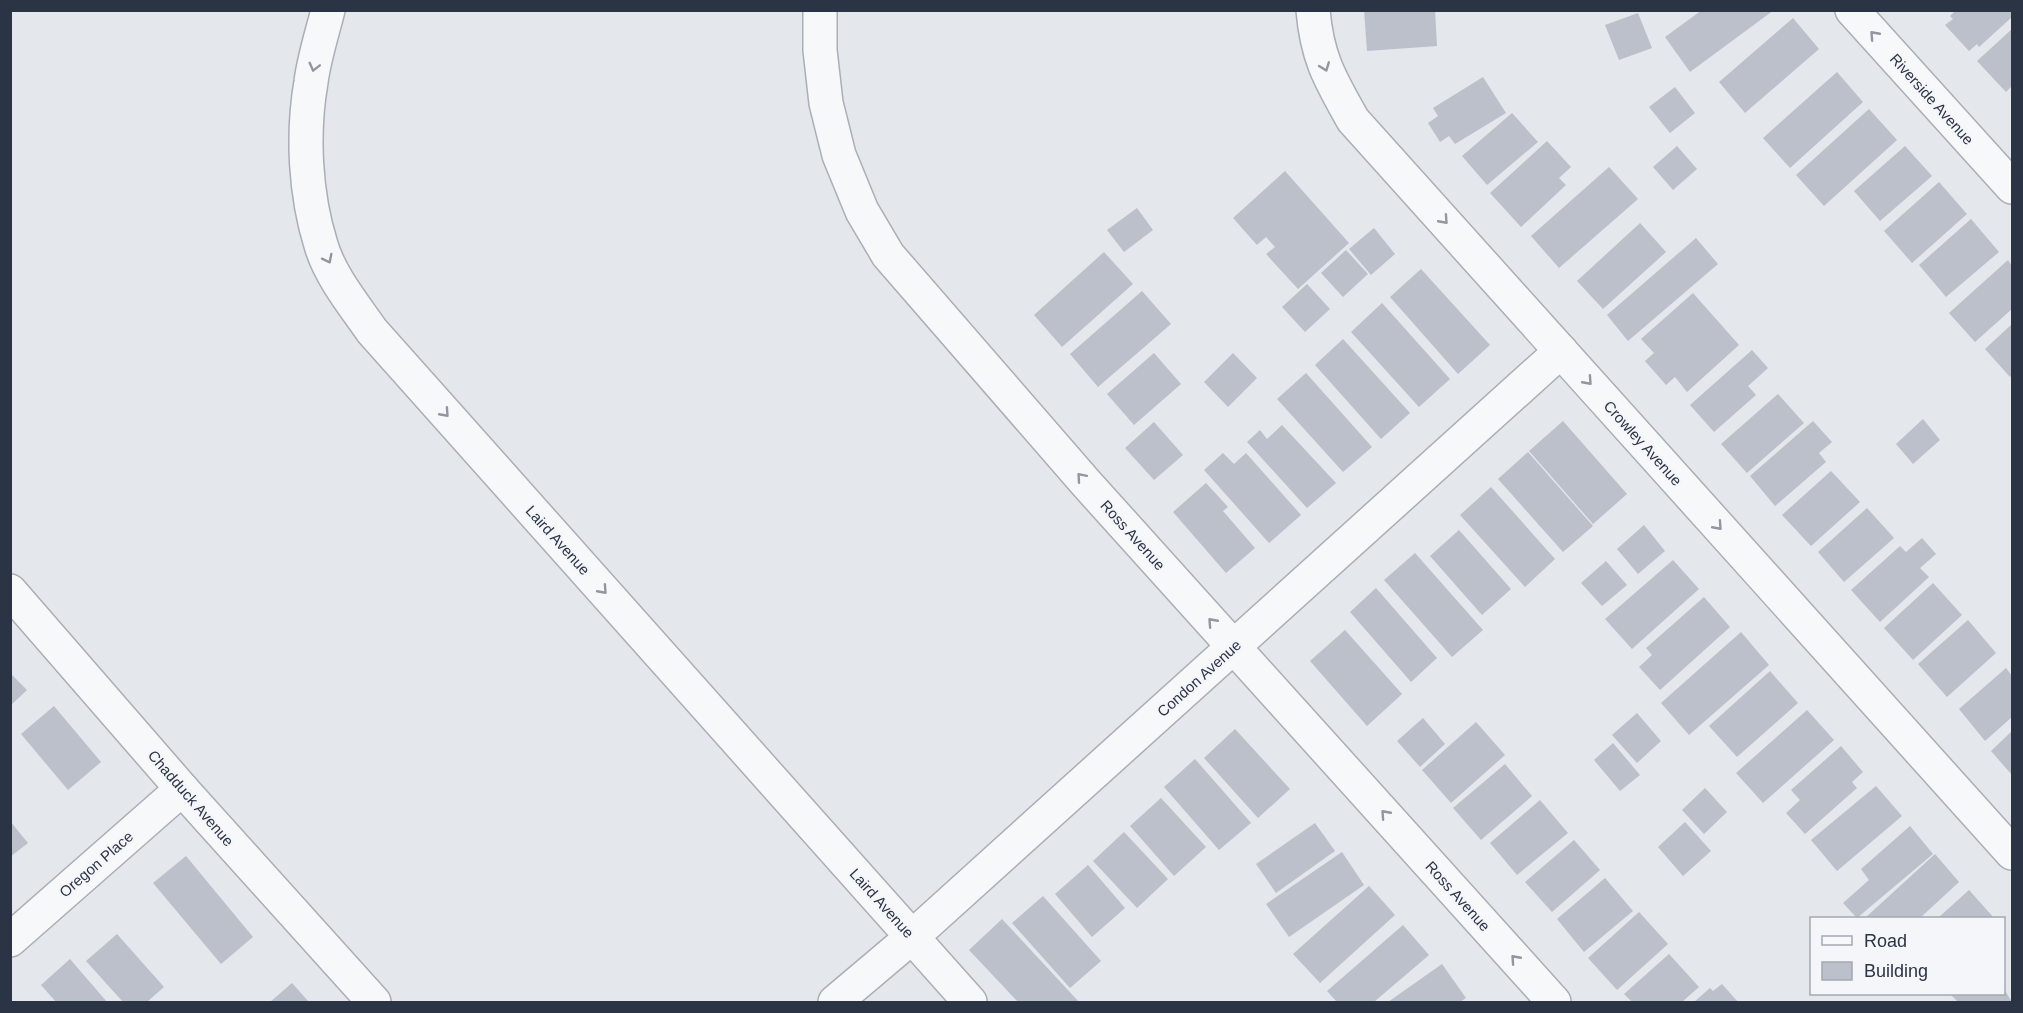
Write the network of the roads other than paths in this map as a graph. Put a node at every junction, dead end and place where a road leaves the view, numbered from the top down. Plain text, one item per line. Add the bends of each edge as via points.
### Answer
1 (328, 10) edge
2 (820, 10) edge
3 (1312, 10) edge
4 (1852, 10) edge
5 (2013, 188) edge
6 (1561, 351) junction
7 (10, 591) edge
8 (1234, 646) junction
9 (182, 789) junction
10 (2013, 853) edge
11 (912, 937) junction
12 (10, 940) edge
13 (374, 1002) edge
14 (836, 1002) edge
15 (970, 1002) edge
16 (1554, 1002) edge

1 -> 11 street, Laird Avenue via 311,81 306,129 309,188 321,246 344,291 372,331
8 -> 2 street, Ross Avenue via 888,255 862,211 839,155 826,103
3 -> 6 street, Crowley Avenue via 1316,43 1329,77 1353,120
5 -> 4 street, Riverside Avenue
6 - 8 street, Condon Avenue
6 -> 10 street, Crowley Avenue
7 - 9 street, Chadduck Avenue
8 - 11 street, Condon Avenue
16 -> 8 street, Ross Avenue
9 - 12 street, Oregon Place
9 - 13 street, Chadduck Avenue
11 - 14 street, Condon Avenue
11 - 15 street, Laird Avenue

